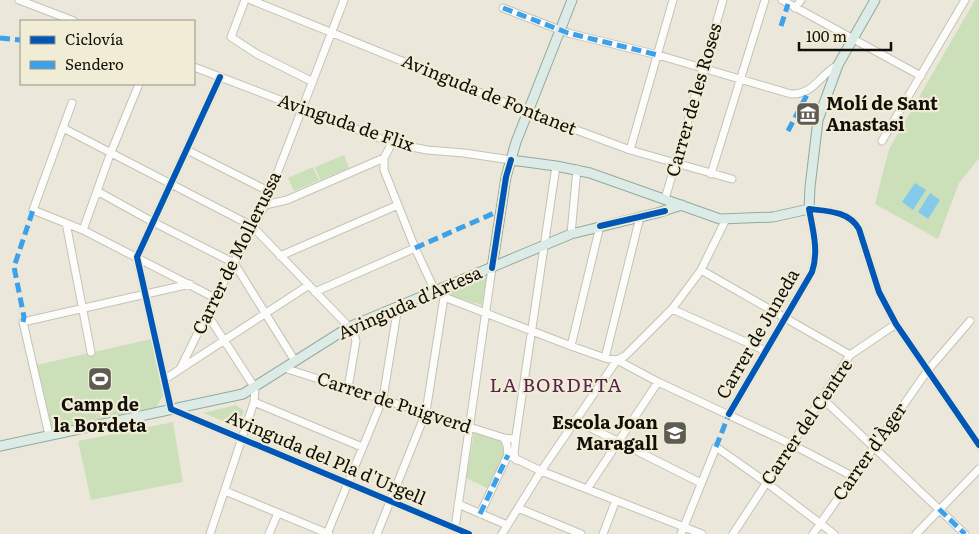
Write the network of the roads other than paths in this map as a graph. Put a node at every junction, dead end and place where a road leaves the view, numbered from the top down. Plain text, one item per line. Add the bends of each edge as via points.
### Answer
1 (19, 0) edge
2 (245, 0) edge
3 (251, 0) edge
4 (344, 0) edge
5 (572, 0) edge
6 (674, 0) edge
7 (723, 0) edge
8 (765, 0) edge
9 (782, 0) edge
10 (801, 0) edge
11 (875, 0) edge
12 (965, 0) edge
13 (504, 8) dead end
14 (795, 8) junction
15 (71, 20) edge
16 (560, 30) junction
17 (332, 32) junction
18 (853, 38) junction
19 (658, 55) junction
20 (838, 65) junction
21 (195, 67) edge
22 (703, 68) junction
23 (920, 76) junction
24 (220, 77) junction
25 (741, 79) junction
26 (312, 82) junction
27 (139, 85) edge
28 (72, 103) dead end
29 (303, 109) junction
30 (528, 112) junction
31 (63, 128) junction
32 (882, 141) dead end
33 (392, 143) junction
34 (187, 150) junction
35 (630, 150) junction
36 (111, 152) junction
37 (384, 158) junction
38 (511, 160) junction
39 (676, 163) junction
40 (556, 166) junction
41 (577, 170) junction
42 (711, 174) junction
43 (732, 179) dead end
44 (172, 184) junction
45 (97, 191) junction
46 (270, 192) junction
47 (810, 192) junction
48 (665, 199) junction
49 (265, 205) junction
50 (398, 205) junction
51 (682, 205) junction
52 (809, 210) junction
53 (792, 212) junction
54 (640, 217) junction
55 (726, 219) junction
56 (154, 222) junction
57 (66, 223) junction
58 (252, 226) junction
59 (600, 226) junction
60 (83, 230) junction
61 (571, 234) junction
62 (544, 246) junction
63 (415, 248) junction
64 (280, 256) junction
65 (137, 257) junction
66 (234, 263) junction
67 (492, 268) junction
68 (701, 270) junction
69 (190, 284) junction
70 (308, 285) junction
71 (315, 292) junction
72 (440, 292) junction
73 (145, 296) junction
74 (215, 298) junction
75 (398, 306) junction
76 (82, 309) junction
77 (672, 309) junction
78 (487, 312) junction
79 (207, 314) junction
80 (264, 314) junction
81 (785, 319) junction
82 (970, 321) dead end
83 (896, 324) junction
84 (349, 327) junction
85 (531, 330) junction
86 (223, 341) junction
87 (571, 346) junction
88 (766, 351) junction
89 (91, 352) dead end
90 (850, 356) junction
91 (605, 358) junction
92 (617, 360) junction
93 (295, 361) junction
94 (284, 368) junction
95 (180, 369) junction
96 (928, 370) junction
97 (165, 380) junction
98 (658, 382) junction
99 (255, 388) junction
100 (348, 388) junction
101 (383, 398) junction
102 (822, 398) junction
103 (254, 402) junction
104 (194, 405) junction
105 (171, 409) junction
106 (426, 412) junction
107 (729, 414) junction
108 (196, 420) junction
109 (575, 420) junction
110 (470, 426) junction
111 (49, 435) junction
112 (516, 436) junction
113 (504, 438) junction
114 (242, 439) junction
115 (618, 442) junction
116 (791, 444) junction
117 (979, 445) edge
118 (0, 446) edge
119 (362, 447) junction
120 (874, 447) junction
121 (508, 454) junction
122 (516, 460) junction
123 (979, 469) edge
124 (541, 471) junction
125 (852, 476) junction
126 (767, 482) junction
127 (701, 483) junction
128 (348, 484) junction
129 (587, 489) junction
130 (225, 490) junction
131 (616, 500) junction
132 (390, 502) junction
133 (458, 504) junction
134 (518, 508) junction
135 (939, 509) junction
136 (278, 513) junction
137 (480, 514) junction
138 (820, 523) junction
139 (507, 525) junction
140 (684, 526) junction
141 (455, 528) junction
142 (210, 534) edge
143 (269, 534) edge
144 (328, 534) edge
145 (377, 534) edge
146 (469, 534) edge
147 (502, 534) edge
148 (580, 534) edge
149 (603, 534) edge
150 (681, 534) edge
151 (702, 534) edge
152 (733, 534) edge
153 (812, 534) edge
154 (834, 534) edge
155 (916, 534) edge
156 (965, 534) edge

1 - 15 street
2 - 26 street via 231,37
3 - 17 street, Avinguda de Fontanet
4 - 17 street, Carrer de Mollerussa
5 - 16 main road
6 - 19 street
7 - 22 street, Carrer de les Roses
8 - 25 street
9 - 14 street
10 - 14 street
11 - 18 main road
12 - 23 street
13 - 16 street
14 - 18 street
16 - 19 street
16 - 30 main road
17 - 26 street, Carrer de Mollerussa
17 - 30 street, Avinguda de Fontanet
18 - 20 main road
18 - 23 street
19 - 22 street
19 - 35 street
20 - 25 street via 809,91 800,94
20 - 47 main road via 818,120
21 - 24 street, Avinguda de Flix
22 - 25 street
22 - 39 street, Carrer de les Roses
23 - 32 street
24 - 29 street, Avinguda de Flix
24 - 34 street
25 - 42 street
26 - 29 street, Carrer de Mollerussa
27 - 36 street
28 - 31 street
29 - 33 street, Avinguda de Flix
29 - 46 street, Carrer de Mollerussa
30 - 35 street, Avinguda de Fontanet
30 - 38 main road
31 - 36 street
31 - 57 street via 33,210
33 - 37 street
33 - 38 street, Avinguda de Flix
34 - 44 street
34 - 46 street
35 - 39 street, Avinguda de Fontanet
36 - 44 street
36 - 45 street
37 - 49 street via 287,200
37 - 50 street via 384,170
38 - 40 main road, Avinguda de Flix
38 - 67 main road
39 - 42 street, Avinguda de Fontanet
39 - 48 street, Carrer de les Roses
40 - 41 main road, Avinguda de Flix
40 - 62 street
41 - 48 main road, Avinguda de Flix
41 - 61 street
42 - 43 street, Avinguda de Fontanet
44 - 56 street
44 - 58 street
45 - 56 street
45 - 60 street
46 - 49 street, Carrer de Mollerussa
47 - 52 main road
47 - 53 main road
48 - 51 main road, Avinguda de Flix
49 - 58 street, Carrer de Mollerussa
50 - 63 street
50 - 64 street
51 - 54 main road, Avinguda d'Artesa
51 - 55 main road, Avinguda de Flix
52 - 53 main road, Avinguda de Flix
52 - 81 street, Carrer de Juneda via 815,263
52 - 83 street via 841,214 856,222 879,292
53 - 55 main road, Avinguda de Flix via 773,217
54 - 59 main road, Avinguda d'Artesa
54 - 91 street
55 - 68 street
56 - 65 street
56 - 66 street
57 - 60 street
57 - 76 street
58 - 64 street
58 - 66 street, Carrer de Mollerussa
59 - 61 main road, Avinguda d'Artesa
59 - 87 street
60 - 65 street
61 - 62 main road, Avinguda d'Artesa
62 - 67 main road, Avinguda d'Artesa
62 - 85 street
63 - 71 street
63 - 72 street
64 - 70 street
65 - 69 street
65 - 73 street
66 - 74 street, Carrer de Mollerussa
66 - 80 street
67 - 72 main road, Avinguda d'Artesa
67 - 78 street
68 - 77 street
68 - 81 street
69 - 73 street
69 - 74 street
70 - 71 street
70 - 80 street
71 - 84 street
72 - 75 main road, Avinguda d'Artesa
72 - 78 street
72 - 106 street
73 - 76 street
73 - 97 street
74 - 79 street, Carrer de Mollerussa
75 - 84 main road, Avinguda d'Artesa
75 - 101 street
76 - 89 street
76 - 111 street via 23,322
77 - 88 street
77 - 92 street via 625,356
78 - 85 street
78 - 110 street
79 - 86 street
79 - 95 street, Carrer de Mollerussa
80 - 86 street
80 - 93 street
81 - 88 street, Carrer de Juneda
81 - 90 street
82 - 96 street, Carrer d'Àger
83 - 90 street, Carrer del Centre
83 - 96 street
84 - 93 main road, Avinguda d'Artesa
84 - 100 street via 356,341
85 - 87 street
85 - 112 street
86 - 95 street
86 - 99 street
87 - 91 street
88 - 107 street, Carrer de Juneda
90 - 102 street, Carrer del Centre
91 - 92 street
92 - 98 street
92 - 109 street
93 - 94 main road, Avinguda d'Artesa
94 - 99 main road, Avinguda d'Artesa
94 - 100 street, Carrer de Puigverd
95 - 97 street
96 - 117 street
96 - 120 street, Carrer d'Àger
97 - 105 street
98 - 107 street
98 - 115 street
99 - 103 street
99 - 104 main road, Avinguda d'Artesa via 233,397
100 - 101 street, Carrer de Puigverd
101 - 106 street, Carrer de Puigverd
101 - 119 street
102 - 116 street, Carrer del Centre
102 - 120 street
103 - 114 street
103 - 119 street
104 - 105 main road, Avinguda d'Artesa
104 - 108 street
105 - 108 street, Avinguda del Pla d'Urgell
105 - 111 main road, Avinguda d'Artesa
106 - 110 street, Carrer de Puigverd
106 - 132 street
107 - 116 street
108 - 114 street, Avinguda del Pla d'Urgell
109 - 115 street
109 - 124 street
110 - 113 street, Carrer de Puigverd
110 - 133 street
111 - 118 main road, Avinguda d'Artesa
112 - 113 street, Carrer de Puigverd
112 - 122 street
113 - 121 street
114 - 128 street, Avinguda del Pla d'Urgell
114 - 130 street
115 - 127 street
115 - 129 street
116 - 125 street
116 - 126 street, Carrer del Centre
119 - 128 street
120 - 125 street, Carrer d'Àger
120 - 135 street
121 - 122 street
121 - 137 street
122 - 124 street
123 - 135 street
124 - 129 street
124 - 134 street
125 - 138 street, Carrer d'Àger
126 - 127 street via 716,447
126 - 138 street
126 - 152 street, Carrer del Centre
127 - 140 street
128 - 132 street, Avinguda del Pla d'Urgell
128 - 144 street
129 - 131 street
130 - 136 street
130 - 142 street
131 - 140 street
131 - 149 street
132 - 141 street, Avinguda del Pla d'Urgell
132 - 145 street
133 - 137 street
133 - 141 street
134 - 139 street
134 - 148 street
135 - 155 street
135 - 156 street
136 - 143 street
136 - 144 street
137 - 139 street
138 - 153 street, Carrer d'Àger
138 - 154 street
139 - 147 street
140 - 150 street
140 - 151 street
141 - 146 street, Avinguda del Pla d'Urgell

